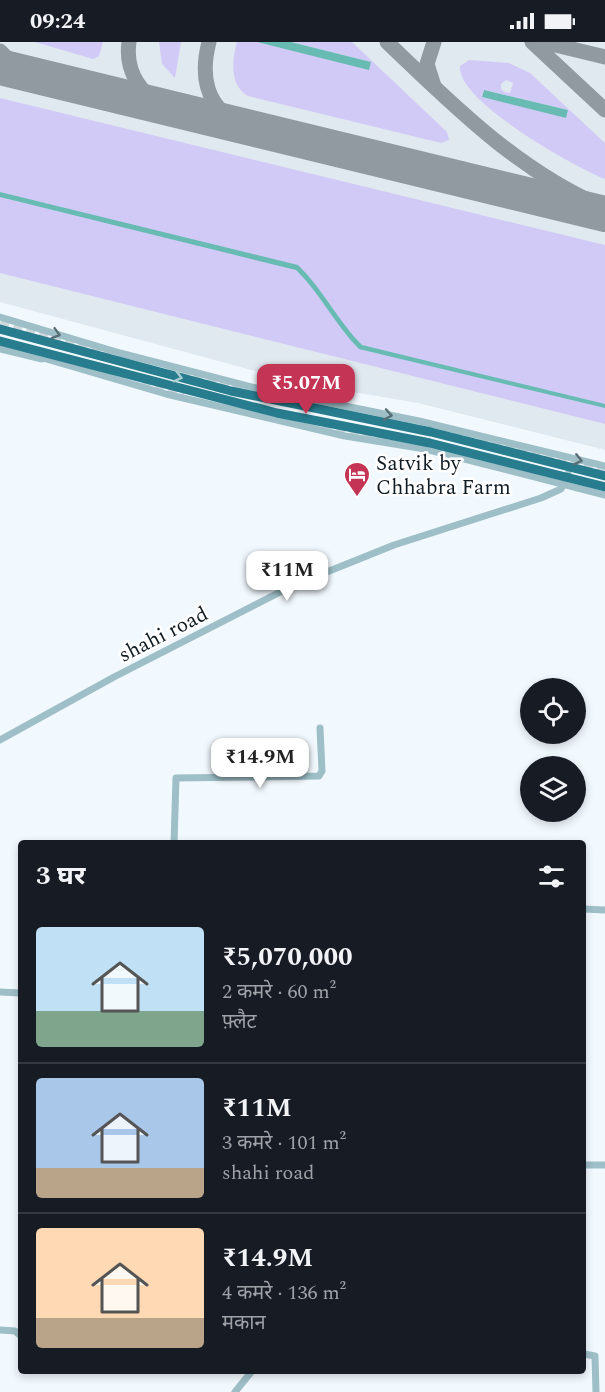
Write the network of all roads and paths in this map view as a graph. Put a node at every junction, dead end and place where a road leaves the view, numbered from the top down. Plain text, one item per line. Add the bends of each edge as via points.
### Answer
1 (0, 317) edge
2 (0, 329) edge
3 (0, 341) edge
4 (0, 348) edge
5 (44, 355) junction
6 (605, 466) edge
7 (570, 468) junction
8 (605, 476) edge
9 (565, 482) junction
10 (605, 487) edge
11 (605, 495) edge
12 (320, 728) dead end
13 (0, 741) edge
14 (174, 840) edge
15 (586, 909) edge
16 (605, 910) edge
17 (0, 992) edge
18 (18, 993) edge
19 (586, 1164) edge
20 (605, 1165) edge
21 (0, 1330) edge
22 (18, 1334) edge
23 (586, 1354) edge
24 (250, 1374) edge
25 (235, 1392) edge
26 (596, 1392) edge

1 -> 6 street via 111,351 256,388 419,421
2 -> 7 highway via 231,391 430,432
3 - 5 highway
4 - 5 street
5 - 9 highway via 267,411 430,443
7 - 8 highway
7 - 9 street
9 - 10 highway
9 - 11 street
9 - 13 street, shahi road via 541,498 394,545 292,586 114,677
12 - 14 street via 319,776 176,778
15 - 16 street
17 - 18 street
19 - 20 street
21 - 22 street
23 - 26 street via 595,1356
24 - 25 street

